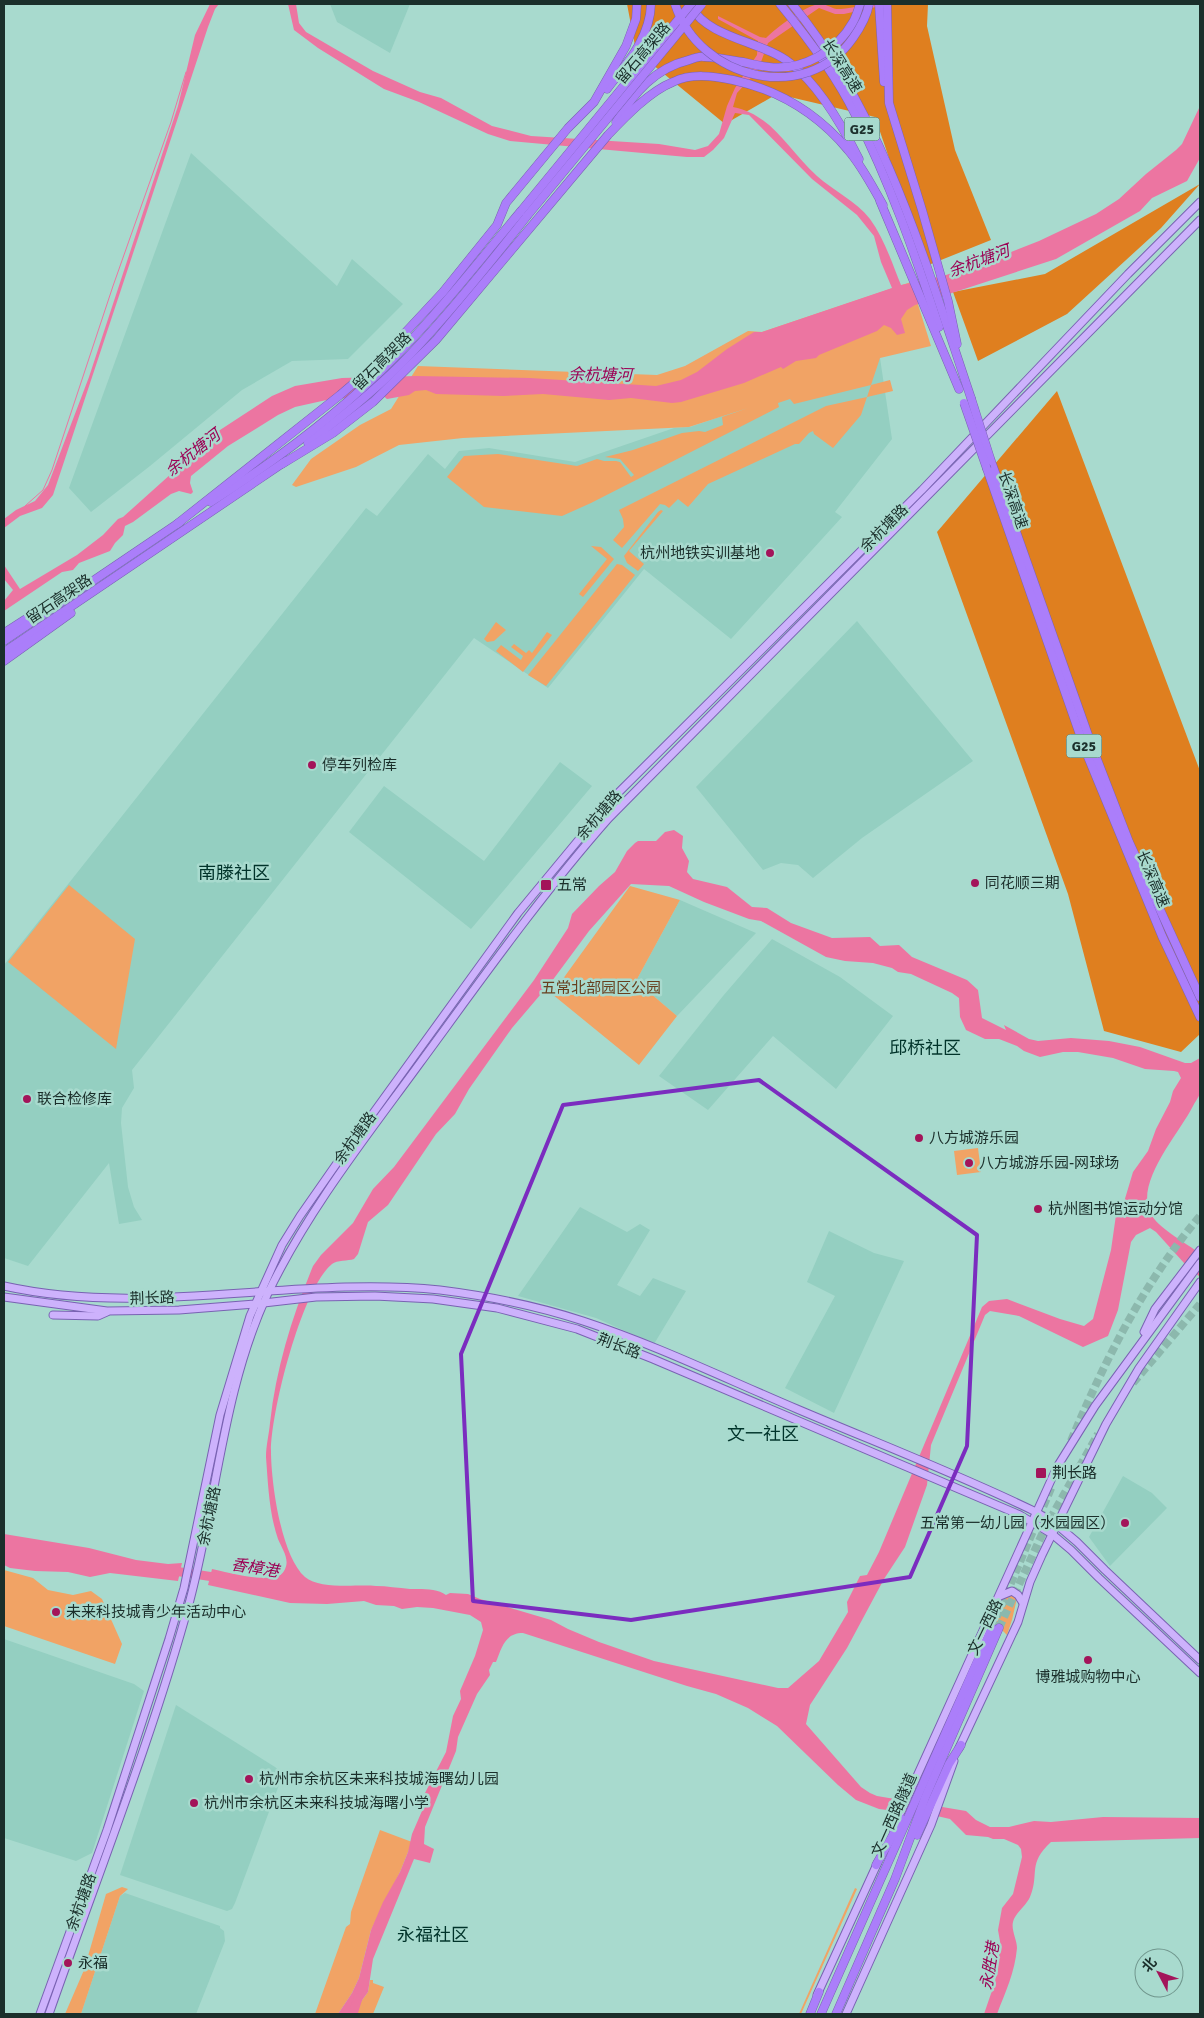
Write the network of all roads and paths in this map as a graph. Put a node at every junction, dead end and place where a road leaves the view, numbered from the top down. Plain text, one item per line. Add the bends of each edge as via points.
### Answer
1 (638, 4) edge
2 (651, 4) edge
3 (675, 4) edge
4 (690, 4) edge
5 (702, 4) edge
6 (780, 4) edge
7 (792, 4) edge
8 (860, 4) edge
9 (869, 4) edge
10 (878, 4) edge
11 (887, 4) edge
12 (594, 102) junction
13 (889, 103) junction
14 (608, 134) junction
15 (1200, 202) edge
16 (883, 205) junction
17 (1200, 220) edge
18 (923, 267) junction
19 (963, 389) junction
20 (282, 464) junction
21 (989, 465) junction
22 (177, 524) junction
23 (109, 570) junction
24 (112, 580) junction
25 (4, 633) edge
26 (4, 640) edge
27 (4, 652) edge
28 (4, 661) edge
29 (1200, 997) edge
30 (1200, 1016) edge
31 (1200, 1250) edge
32 (1200, 1263) edge
33 (1200, 1283) edge
34 (4, 1286) edge
35 (269, 1292) junction
36 (260, 1293) junction
37 (4, 1297) edge
38 (264, 1303) junction
39 (255, 1304) junction
40 (107, 1311) junction
41 (53, 1315) dead end
42 (1136, 1349) junction
43 (1036, 1512) junction
44 (1032, 1522) junction
45 (1057, 1525) junction
46 (1052, 1534) junction
47 (999, 1597) junction
48 (1023, 1603) junction
49 (1200, 1660) edge
50 (1200, 1673) edge
51 (961, 1745) joint
52 (913, 1795) junction
53 (932, 1800) junction
54 (903, 1816) junction
55 (876, 1865) joint
56 (819, 1992) joint
57 (40, 2014) edge
58 (49, 2014) edge
59 (809, 2014) edge
60 (821, 2014) edge
61 (836, 2014) edge
62 (846, 2014) edge

1 - 12 highway via 626,46
2 - 12 highway via 647,29 636,50
3 - 9 highway, bridge via 688,33 718,60 741,72 784,77 809,72 846,49 860,28
4 - 16 highway, bridge via 695,13 709,24 770,51 790,63 808,81 851,143
4 - 22 highway, 留石高架路, bridge via 463,280 394,358 320,426
5 - 20 highway, 留石高架路, bridge via 401,364 365,398
6 - 18 highway, 长深高速 / G25 via 810,40 854,112
7 - 18 highway, 长深高速 / G25 via 815,32 861,108 885,158
8 - 14 highway, bridge via 854,22 839,41 809,61 770,67 703,56 661,71 640,90
10 - 13 highway via 881,59
11 - 13 highway
12 - 22 highway via 568,128 506,203 497,225 484,243 374,366
13 - 19 highway via 938,266
14 - 16 highway via 635,107 671,82 687,77 719,77 777,94 814,118 848,150
14 - 20 highway via 436,340 373,402 333,433
15 - 36 main road, 余杭塘路 via 922,490 617,793 587,827 506,928 337,1163 282,1245
16 - 19 highway
17 - 35 main road, 余杭塘路 via 578,853 494,961 323,1198
18 - 19 highway, 长深高速 / G25
19 - 21 highway, 长深高速 / G25, bridge
20 - 24 highway, 留石高架路
21 - 29 highway, 长深高速 / G25 via 1129,842
21 - 30 highway, 长深高速 / G25 via 1086,752 1155,920
22 - 23 highway, 留石高架路
23 - 25 highway
23 - 26 highway, 留石高架路
24 - 27 highway, 留石高架路
24 - 28 highway
31 - 42 main road via 1155,1309
32 - 42 main road, 文一西路
33 - 45 main road, 文一西路 via 1122,1395
34 - 36 main road, 荆长路 via 32,1292 121,1299
35 - 36 main road, 荆长路
35 - 38 main road, 余杭塘路
35 - 43 main road, 荆长路 via 319,1288 439,1290 502,1300 583,1321
36 - 39 main road, 余杭塘路
37 - 40 main road, 荆长路
38 - 39 main road, 荆长路
38 - 44 main road, 荆长路 via 316,1297 433,1299 497,1308 577,1329 931,1476
38 - 58 main road, 余杭塘路 via 234,1392 201,1554 169,1674
39 - 40 main road, 荆长路
39 - 57 main road, 余杭塘路 via 220,1415 184,1588 107,1830
40 - 41 main road via 98,1316
42 - 43 main road, 文一西路 via 1076,1434
43 - 44 main road, 文一西路
43 - 45 main road
44 - 46 main road
44 - 47 main road, 文一西路
45 - 46 main road, 文一西路
45 - 49 main road
46 - 48 main road, 文一西路
46 - 50 main road
47 - 48 main road via 1012,1592
47 - 52 main road, 文一西路 via 981,1632
48 - 51 main road, 文一西路 via 1018,1622
51 - 53 highway
52 - 53 highway, 文一西路隧道 via 927,1774 996,1628
52 - 54 highway, 文一西路隧道
53 - 61 highway, 文一西路隧道
53 - 62 main road via 930,1826
54 - 55 highway
54 - 60 highway, 文一西路隧道
55 - 56 main road
56 - 59 highway

